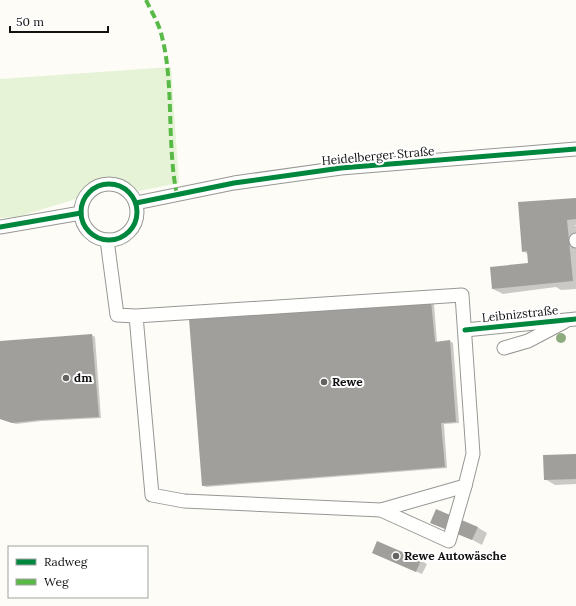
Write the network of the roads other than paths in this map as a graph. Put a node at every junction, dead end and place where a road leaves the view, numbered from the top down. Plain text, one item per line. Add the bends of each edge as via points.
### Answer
1 (576, 149) edge
2 (136, 203) junction
3 (81, 213) junction
4 (0, 227) edge
5 (107, 240) junction
6 (136, 316) junction
7 (572, 319) edge
8 (465, 330) junction
9 (504, 348) dead end
10 (465, 486) junction
11 (381, 510) junction

1 - 2 street, Heidelberger Straße via 341,168 234,183
2 - 3 street via 126,189 117,185 104,185 86,196
2 - 5 street via 138,212 131,231 124,237
3 - 4 street
3 - 5 street via 88,231
5 - 6 street via 117,315
6 - 8 street via 462,295
6 - 11 street via 152,495 184,501
7 - 8 street, Leibnizstraße
7 - 9 street via 528,341
8 - 10 street via 473,454
10 - 11 street
10 - 11 street via 449,541

